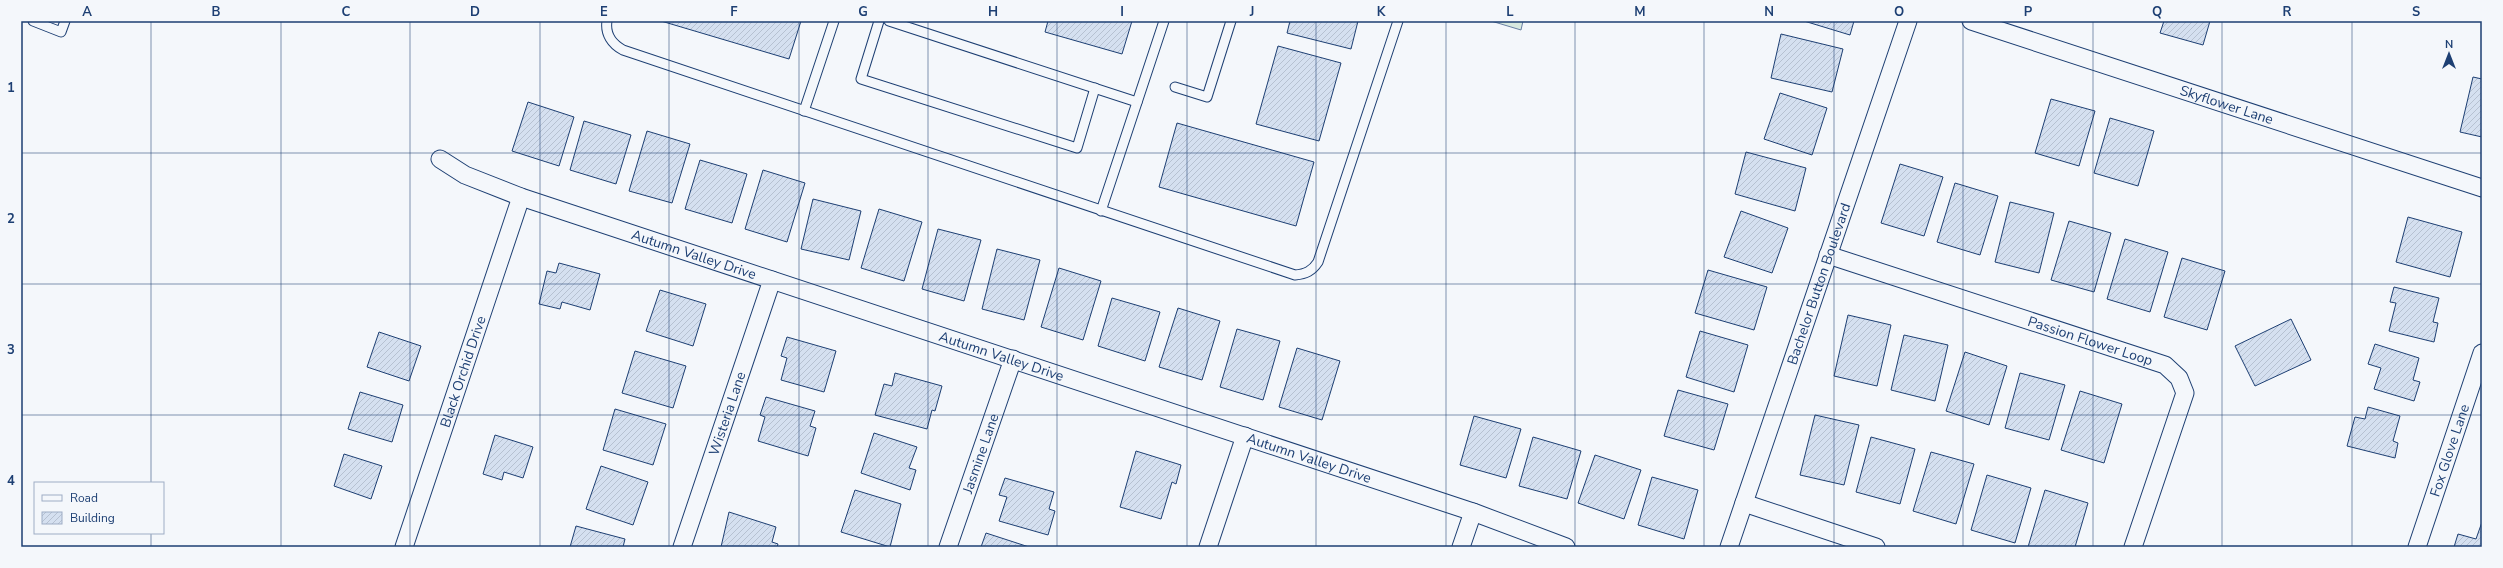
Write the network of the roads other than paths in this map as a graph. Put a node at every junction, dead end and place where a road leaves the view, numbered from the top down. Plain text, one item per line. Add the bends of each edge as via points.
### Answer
1 (33, 21) edge
2 (65, 21) edge
3 (607, 21) edge
4 (834, 21) edge
5 (879, 21) edge
6 (889, 21) edge
7 (1164, 21) edge
8 (1231, 21) edge
9 (1398, 21) edge
10 (1908, 21) edge
11 (1971, 21) edge
12 (1175, 87) dead end
13 (1096, 88) junction
14 (1137, 102) junction
15 (804, 111) junction
16 (440, 159) dead end
17 (2482, 188) edge
18 (521, 196) junction
19 (1101, 211) junction
20 (1828, 255) junction
21 (772, 280) junction
22 (2482, 353) edge
23 (1012, 359) junction
24 (1245, 436) junction
25 (1744, 503) junction
26 (1473, 512) junction
27 (404, 547) edge
28 (682, 547) edge
29 (948, 547) edge
30 (1208, 547) edge
31 (1461, 547) edge
32 (1566, 547) edge
33 (1729, 547) edge
34 (1876, 547) edge
35 (2133, 547) edge
36 (2417, 547) edge

1 - 2 lane via 61,32
3 - 15 lane via 608,35 623,50
4 - 15 lane
5 - 13 lane via 861,79 1077,148
6 - 13 lane
7 - 14 lane
8 - 12 lane via 1207,97
9 - 19 lane via 1314,269 1305,274 1284,273
10 - 20 street, Bachelor Button Boulevard
11 - 17 street, Skyflower Lane
13 - 14 lane
14 - 19 lane
15 - 19 lane
16 - 18 street, Autumn Valley Drive via 465,175
18 - 21 street, Autumn Valley Drive
18 - 27 street, Black Orchid Drive
20 - 25 street, Bachelor Button Boulevard
20 - 35 street, Passion Flower Loop via 2165,365 2179,378 2185,394
21 - 23 street, Autumn Valley Drive
21 - 28 street, Wisteria Lane
22 - 36 street, Fox Glove Lane
23 - 24 street, Autumn Valley Drive
23 - 29 street, Jasmine Lane
24 - 26 street, Autumn Valley Drive
24 - 30 street
25 - 33 street, Bachelor Button Boulevard
25 - 34 street
26 - 31 street
26 - 32 street, Autumn Valley Drive

